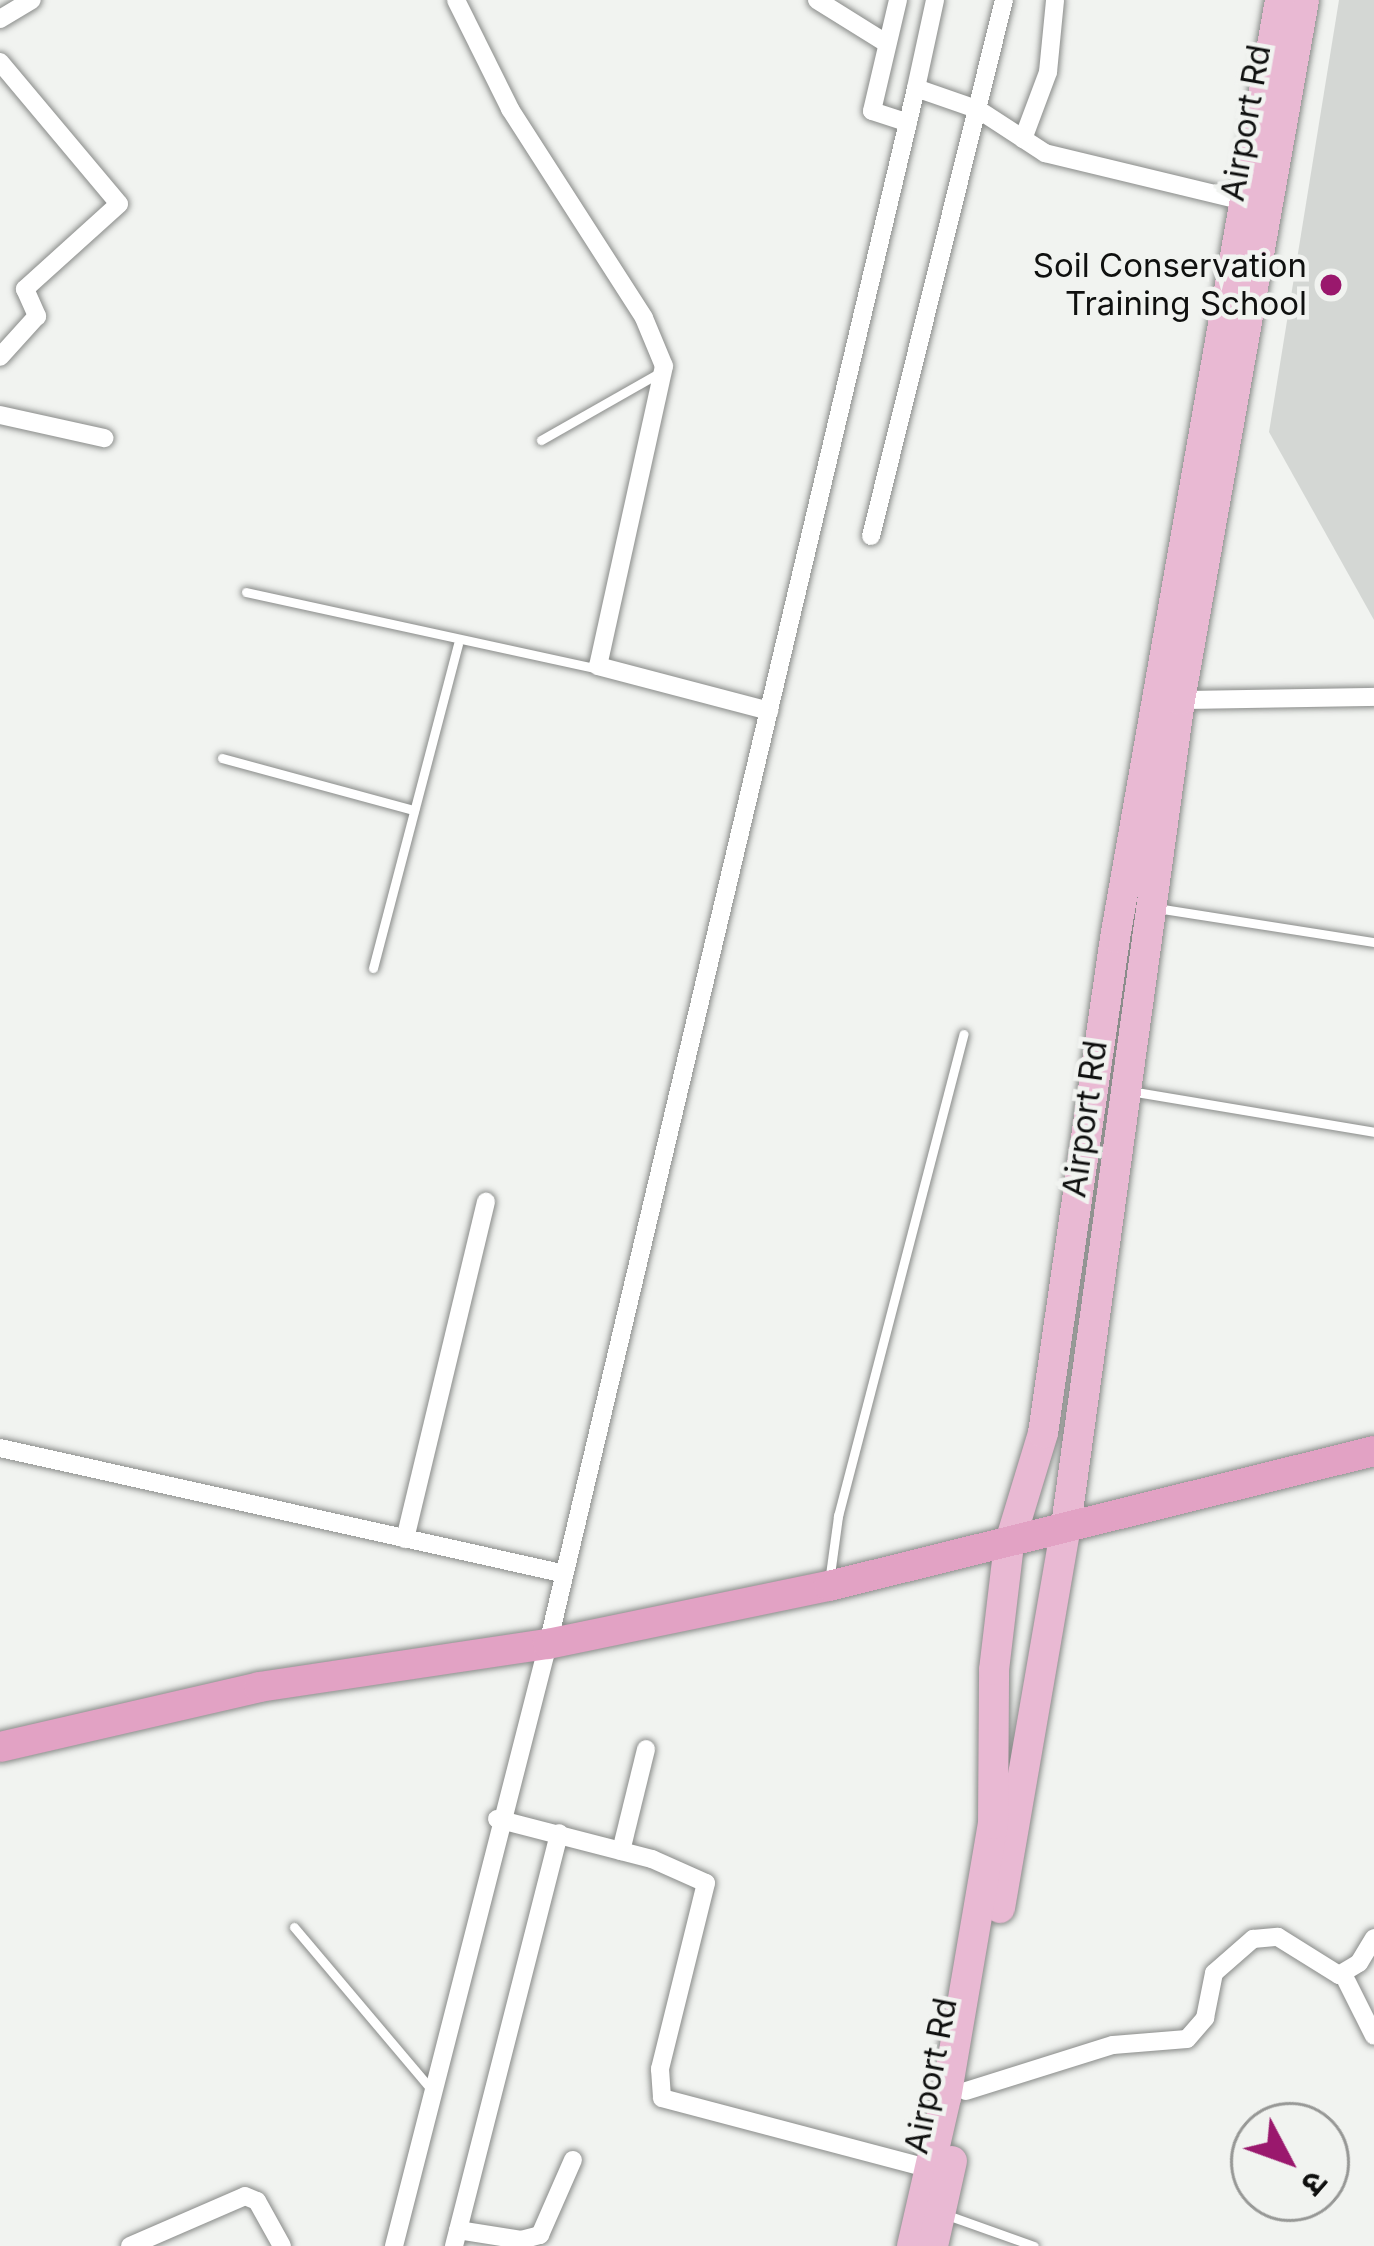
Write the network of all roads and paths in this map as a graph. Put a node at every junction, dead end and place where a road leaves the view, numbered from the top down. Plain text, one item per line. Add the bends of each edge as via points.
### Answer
1 (32, 0) edge
2 (456, 0) edge
3 (817, 0) edge
4 (898, 0) edge
5 (935, 0) edge
6 (1004, 0) edge
7 (1055, 0) edge
8 (1280, 0) edge
9 (1304, 0) edge
10 (0, 19) edge
11 (886, 44) junction
12 (0, 62) edge
13 (924, 90) junction
14 (971, 106) junction
15 (908, 123) junction
16 (1023, 139) junction
17 (1243, 201) junction
18 (0, 357) edge
19 (664, 370) junction
20 (0, 415) edge
21 (104, 438) dead end
22 (541, 440) dead end
23 (871, 536) dead end
24 (246, 592) dead end
25 (458, 644) junction
26 (600, 669) junction
27 (1374, 697) edge
28 (1180, 700) junction
29 (769, 711) junction
30 (222, 758) dead end
31 (414, 810) junction
32 (1150, 907) junction
33 (1374, 942) edge
34 (373, 968) dead end
35 (964, 1034) dead end
36 (1125, 1090) junction
37 (1374, 1132) edge
38 (486, 1202) dead end
39 (0, 1448) edge
40 (1374, 1451) edge
41 (1065, 1534) junction
42 (405, 1539) junction
43 (1009, 1545) junction
44 (561, 1573) junction
45 (829, 1586) junction
46 (548, 1644) junction
47 (0, 1747) edge
48 (646, 1749) dead end
49 (497, 1820) junction
50 (559, 1834) junction
51 (621, 1851) junction
52 (294, 1927) dead end
53 (1374, 1938) edge
54 (1343, 1974) junction
55 (1374, 2036) edge
56 (431, 2090) junction
57 (966, 2091) junction
58 (573, 2159) dead end
59 (930, 2169) junction
60 (942, 2213) junction
61 (456, 2238) edge
62 (532, 2242) edge
63 (130, 2246) edge
64 (282, 2246) edge
65 (394, 2246) edge
66 (912, 2246) edge
67 (933, 2246) edge
68 (1034, 2246) edge

1 - 10 street
2 - 19 street via 510,109 644,318
3 - 11 street
4 - 11 street
5 - 13 street
6 - 14 street
7 - 16 street via 1048,72
8 - 17 main road
9 - 28 main road, Airport Rd
11 - 15 street via 872,111
12 - 18 street via 119,204 26,289 37,316
13 - 14 street
13 - 15 street
14 - 16 street
14 - 23 street
15 - 29 street
16 - 17 street via 1099,171
17 - 43 main road via 1115,938 1043,1433
19 - 22 lane
19 - 26 street
20 - 21 street
24 - 25 lane
25 - 26 lane
25 - 31 lane
26 - 29 street
27 - 28 street
28 - 32 main road, Airport Rd
29 - 44 street
30 - 31 lane
31 - 34 lane
32 - 33 lane
32 - 36 main road, Airport Rd
35 - 45 lane via 838,1516
36 - 37 lane
36 - 41 main road, Airport Rd
38 - 42 street
39 - 42 street
40 - 41 highway
41 - 43 highway
41 - 57 main road, Airport Rd
42 - 44 street
43 - 45 highway
43 - 59 main road via 994,1670 992,1824
44 - 46 street
45 - 46 highway
46 - 47 highway via 259,1687
46 - 49 street
48 - 51 street
49 - 50 street
49 - 56 street
50 - 51 street
50 - 61 street
51 - 59 street via 687,1871 707,1887 658,2095
52 - 56 lane
53 - 54 street
54 - 55 street
54 - 57 street via 1278,1937 1253,1939 1214,1973 1205,2018 1187,2039 1113,2045
56 - 65 street
57 - 60 main road, Airport Rd
58 - 62 street via 553,2220
59 - 66 main road
60 - 67 main road, Airport Rd
60 - 68 lane
61 - 62 street
63 - 64 street via 244,2196 257,2201

